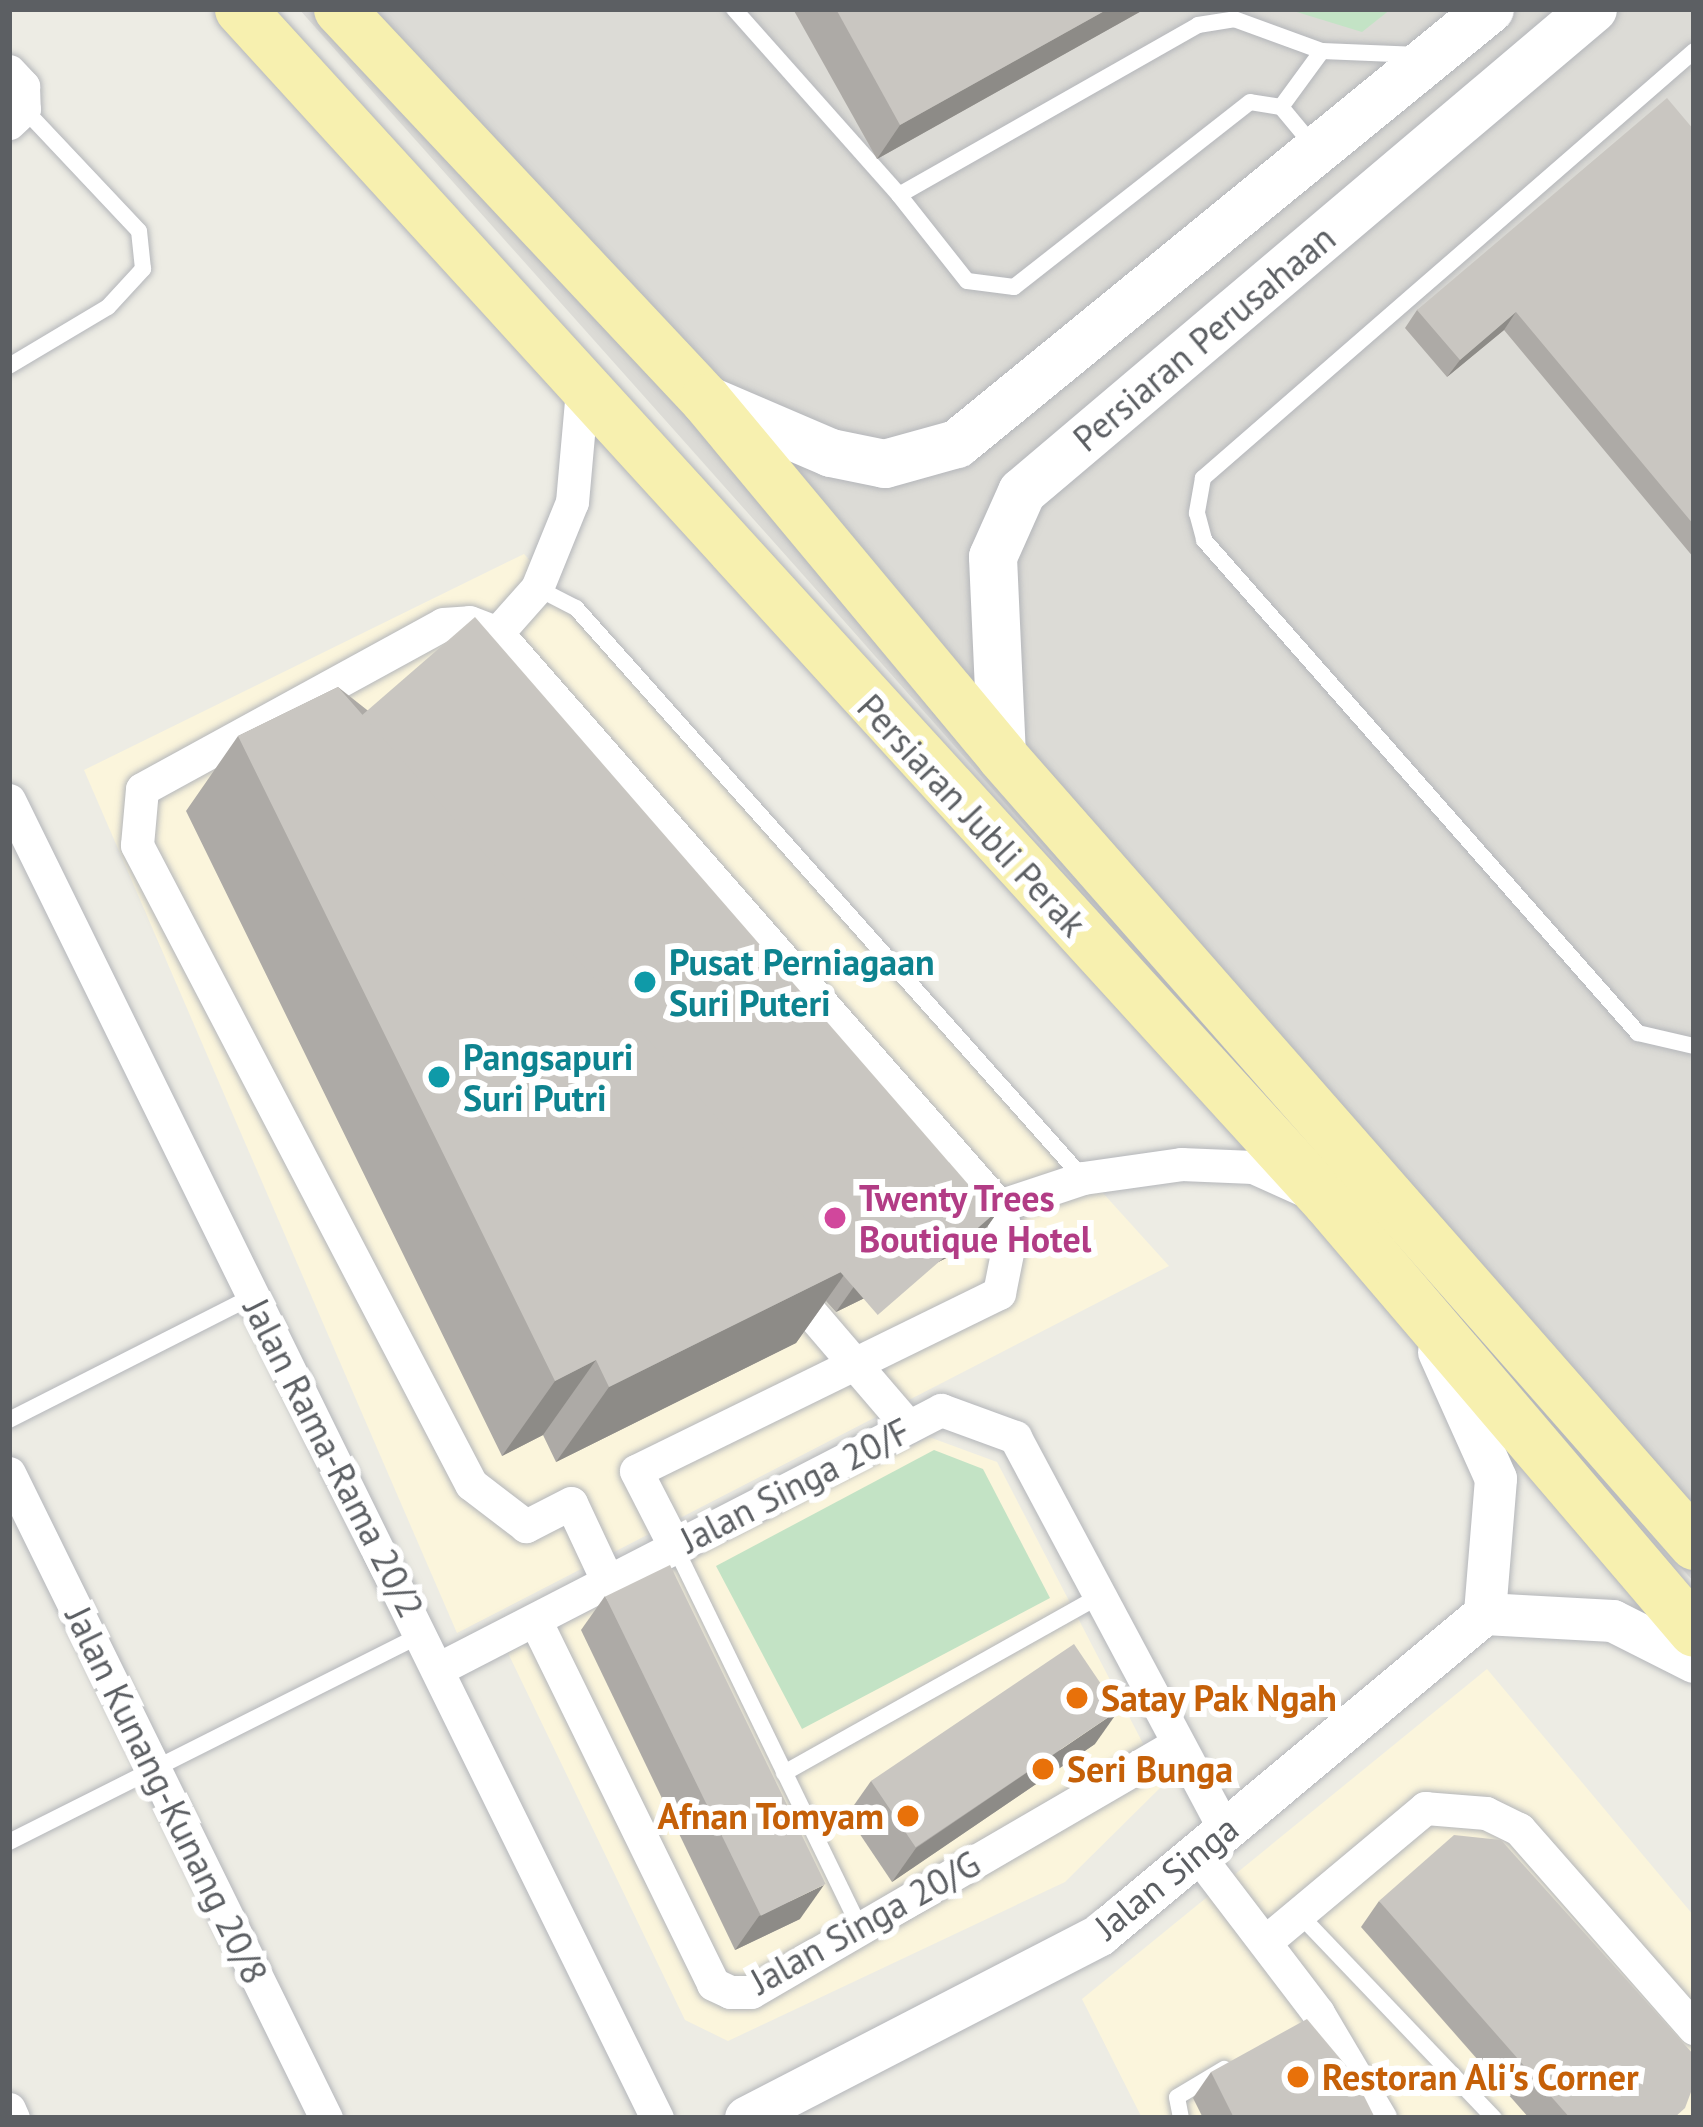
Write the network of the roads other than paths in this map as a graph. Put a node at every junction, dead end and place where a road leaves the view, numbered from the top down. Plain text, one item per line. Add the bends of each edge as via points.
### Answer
1 (240, 9) edge
2 (339, 9) edge
3 (734, 9) edge
4 (1490, 9) edge
5 (1593, 9) edge
6 (1322, 51) junction
7 (1694, 51) edge
8 (1432, 56) junction
9 (9, 71) edge
10 (1281, 106) junction
11 (16, 116) edge
12 (1317, 149) junction
13 (899, 195) junction
14 (9, 366) edge
15 (582, 391) junction
16 (704, 399) junction
17 (537, 588) junction
18 (497, 633) junction
19 (281, 713) junction
20 (312, 748) edge
21 (1002, 756) junction
22 (10, 804) edge
23 (1694, 1046) edge
24 (1083, 1178) junction
25 (1327, 1201) junction
26 (998, 1206) junction
27 (763, 1257) edge
28 (1408, 1292) junction
29 (253, 1296) junction
30 (856, 1363) junction
31 (9, 1420) edge
32 (908, 1426) junction
33 (9, 1473) edge
34 (1694, 1544) edge
35 (675, 1547) junction
36 (608, 1582) junction
37 (1100, 1596) junction
38 (1485, 1614) junction
39 (535, 1620) junction
40 (1694, 1631) edge
41 (423, 1634) junction
42 (1694, 1662) edge
43 (438, 1669) junction
44 (1178, 1743) junction
45 (154, 1769) junction
46 (784, 1773) junction
47 (1211, 1842) junction
48 (9, 1843) edge
49 (1299, 1914) junction
50 (860, 1928) junction
51 (1265, 1942) junction
52 (1694, 2028) edge
53 (1237, 2061) edge
54 (9, 2109) edge
55 (13, 2118) edge
56 (326, 2118) edge
57 (657, 2118) edge
58 (746, 2118) edge
59 (1181, 2118) edge
60 (1380, 2118) edge
61 (1494, 2118) edge

1 - 15 main road, Persiaran Jubli Perak
2 - 16 main road, Persiaran Jubli Perak
3 - 13 lane
4 - 8 main road, Persiaran Perusahaan
5 - 21 main road, Persiaran Perusahaan via 1022,493 993,557
6 - 8 lane
6 - 10 lane
6 - 13 lane via 1234,19 1198,26
7 - 23 lane via 1203,478 1197,513 1204,540 1638,1033
8 - 12 main road, Persiaran Perusahaan
9 - 11 street via 23,86
10 - 12 lane
10 - 13 lane via 1250,102 1223,117 1014,287 967,281
11 - 14 lane via 139,231 143,269 108,307
12 - 16 main road, Persiaran Perusahaan via 956,444 928,458 885,464 831,453
15 - 17 street via 572,502
15 - 25 main road, Persiaran Jubli Perak
16 - 21 main road, Persiaran Jubli Perak
17 - 18 street
17 - 24 lane via 576,608
18 - 19 street via 443,624
18 - 26 street
19 - 20 street
19 - 36 street via 142,789 137,845 471,1484 526,1526 572,1503
21 - 34 main road, Persiaran Jubli Perak
22 - 29 street, Jalan Rama-Rama 20/2
24 - 25 street via 1181,1164 1253,1167
24 - 26 street
25 - 28 main road, Persiaran Jubli Perak
26 - 30 street via 1010,1243 998,1293
27 - 30 street
28 - 38 street via 1496,1479
28 - 40 main road, Persiaran Jubli Perak
29 - 31 lane
29 - 41 street, Jalan Rama-Rama 20/2
30 - 32 street
30 - 35 street via 636,1471
32 - 35 street, Jalan Singa 20/F
32 - 37 street, Jalan Singa 20/F via 941,1410 1015,1437
33 - 45 street, Jalan Kunang-Kunang 20/8
35 - 36 street, Jalan Singa 20/F
35 - 46 lane
36 - 39 street, Jalan Singa 20/F
37 - 44 street, Jalan Singa 20/F
37 - 46 lane
38 - 42 street via 1613,1621
38 - 47 street, Jalan Singa
39 - 43 street, Jalan Singa 20/F
39 - 50 street, Jalan Singa 20/G via 713,1984 751,1992
41 - 43 street, Jalan Rama-Rama 20/2
41 - 45 lane
43 - 57 street, Jalan Rama-Rama 20/2
44 - 47 street, Jalan Singa 20/F
44 - 50 street, Jalan Singa 20/G
45 - 48 lane
45 - 56 street, Jalan Kunang-Kunang 20/8
46 - 50 lane
47 - 51 street, Jalan Singa 20/F
47 - 58 street, Jalan Singa via 1100,1935
49 - 51 street
49 - 52 street via 1425,1808 1486,1813 1519,1829
49 - 61 lane
51 - 60 street, Jalan Singa 20/F via 1308,2019
53 - 59 lane via 1177,2097
54 - 55 street

